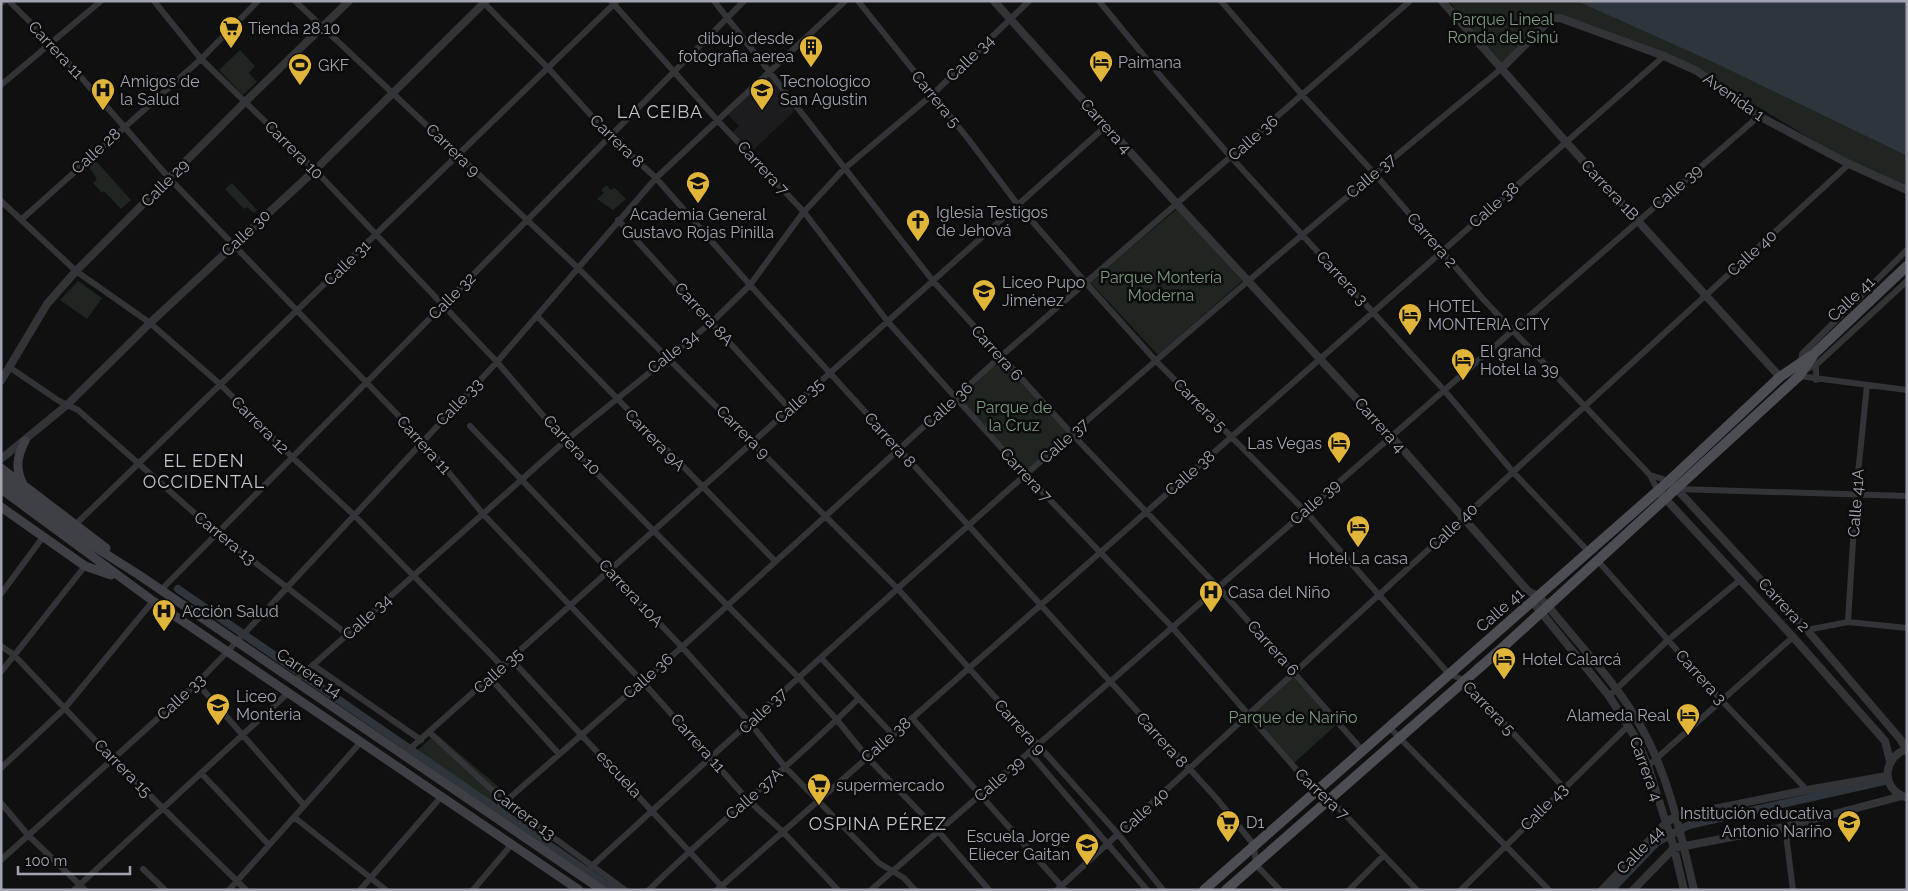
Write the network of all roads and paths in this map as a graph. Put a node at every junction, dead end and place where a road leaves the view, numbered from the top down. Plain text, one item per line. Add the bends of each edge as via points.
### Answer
1 (9, 1) edge
2 (102, 1) edge
3 (154, 1) edge
4 (258, 1) edge
5 (295, 1) edge
6 (349, 1) edge
7 (714, 1) edge
8 (744, 1) edge
9 (845, 1) edge
10 (858, 1) edge
11 (994, 1) edge
12 (1029, 1) edge
13 (1099, 1) edge
14 (1220, 1) edge
15 (1410, 1) edge
16 (1442, 1) edge
17 (484, 2) edge
18 (614, 2) edge
19 (1555, 17) joint
20 (726, 19) junction
21 (1011, 19) junction
22 (322, 27) junction
23 (51, 42) junction
24 (1664, 56) junction
25 (201, 59) junction
26 (548, 68) junction
27 (1501, 68) junction
28 (675, 72) junction
29 (770, 73) junction
30 (1, 85) edge
31 (394, 92) junction
32 (933, 94) junction
33 (1303, 96) junction
34 (245, 102) junction
35 (1759, 116) junction
36 (718, 120) junction
37 (124, 125) junction
38 (1106, 126) junction
39 (610, 136) junction
40 (1566, 142) junction
41 (458, 155) junction
42 (1231, 157) junction
43 (1849, 164) junction
44 (844, 169) junction
45 (315, 170) junction
46 (1374, 173) junction
47 (169, 178) junction
48 (656, 178) junction
49 (1907, 190) edge
50 (1, 201) edge
51 (1177, 204) junction
52 (1018, 205) junction
53 (804, 212) junction
54 (22, 219) junction
55 (618, 220) junction
56 (1638, 220) junction
57 (526, 221) junction
58 (1300, 234) junction
59 (375, 236) junction
60 (234, 244) junction
61 (1907, 250) edge
62 (1442, 252) junction
63 (1907, 266) edge
64 (579, 269) junction
65 (76, 271) junction
66 (933, 281) junction
67 (1247, 281) junction
68 (1907, 281) edge
69 (1086, 283) junction
70 (750, 286) junction
71 (1707, 295) junction
72 (442, 306) junction
73 (298, 311) junction
74 (1374, 312) junction
75 (537, 316) junction
76 (712, 322) junction
77 (888, 322) junction
78 (150, 323) junction
79 (1513, 330) junction
80 (668, 356) junction
81 (1000, 358) junction
82 (1320, 359) junction
83 (1156, 361) junction
84 (497, 362) junction
85 (1816, 365) junction
86 (9, 367) junction
87 (1801, 370) junction
88 (830, 374) junction
89 (1780, 377) junction
90 (1816, 380) junction
91 (1, 381) edge
92 (366, 383) junction
93 (221, 385) junction
94 (1867, 385) junction
95 (1444, 390) junction
96 (1907, 390) edge
97 (956, 398) junction
98 (615, 399) junction
99 (67, 405) junction
100 (1586, 406) junction
101 (790, 410) junction
102 (470, 426) dead end
103 (1072, 434) junction
104 (1232, 436) junction
105 (1391, 436) junction
106 (422, 440) junction
107 (25, 441) junction
108 (566, 441) junction
109 (753, 442) junction
110 (898, 449) junction
111 (293, 458) junction
112 (1, 459) edge
113 (139, 465) junction
114 (1, 468) edge
115 (1513, 472) junction
116 (1025, 474) junction
117 (1650, 475) junction
118 (1, 479) edge
119 (522, 479) junction
120 (1669, 481) junction
121 (24, 487) junction
122 (702, 488) junction
123 (1677, 489) junction
124 (1, 490) edge
125 (1658, 491) junction
126 (1856, 493) junction
127 (1907, 496) edge
128 (1666, 499) junction
129 (1, 507) edge
130 (1305, 511) junction
131 (1146, 512) junction
132 (483, 514) junction
133 (355, 516) junction
134 (824, 516) junction
135 (1464, 518) junction
136 (76, 524) junction
137 (968, 526) junction
138 (62, 531) junction
139 (654, 531) junction
140 (217, 532) junction
141 (43, 537) junction
142 (1588, 551) junction
143 (1100, 553) junction
144 (776, 561) junction
145 (1598, 561) junction
146 (85, 566) junction
147 (610, 570) junction
148 (139, 575) junction
149 (413, 576) junction
150 (121, 579) junction
151 (1740, 579) junction
152 (288, 586) junction
153 (1218, 587) junction
154 (898, 589) junction
155 (161, 590) junction
156 (1, 594) edge
157 (1378, 596) junction
158 (1535, 599) junction
159 (153, 601) junction
160 (728, 605) junction
161 (1040, 605) junction
162 (569, 607) junction
163 (1544, 610) junction
164 (1848, 622) junction
165 (1172, 628) junction
166 (1907, 628) edge
167 (1807, 630) junction
168 (348, 635) junction
169 (1793, 637) junction
170 (239, 639) junction
171 (1668, 640) junction
172 (1, 646) edge
173 (682, 647) junction
174 (227, 652) junction
175 (14, 655) junction
176 (821, 658) junction
177 (511, 659) junction
178 (311, 667) junction
179 (502, 667) junction
180 (968, 669) junction
181 (1, 672) edge
182 (1295, 672) junction
183 (1449, 674) junction
184 (490, 678) junction
185 (799, 678) junction
186 (297, 679) junction
187 (1464, 680) junction
188 (642, 681) junction
189 (1110, 682) junction
190 (197, 683) junction
191 (1616, 690) junction
192 (288, 693) junction
193 (1609, 696) junction
194 (858, 699) junction
195 (1722, 702) junction
196 (64, 709) junction
197 (1249, 714) junction
198 (912, 718) junction
199 (837, 720) junction
200 (750, 723) junction
201 (1629, 725) junction
202 (1389, 727) junction
203 (429, 732) junction
204 (581, 734) junction
205 (893, 734) junction
206 (244, 735) junction
207 (1400, 737) junction
208 (418, 742) junction
209 (360, 743) junction
210 (1037, 746) junction
211 (1906, 749) edge
212 (1363, 751) junction
213 (1029, 752) junction
214 (406, 753) junction
215 (559, 754) junction
216 (867, 757) junction
217 (112, 758) junction
218 (712, 758) junction
219 (1658, 759) junction
220 (1890, 760) junction
221 (1648, 766) junction
222 (785, 767) junction
223 (1, 768) edge
224 (1189, 769) junction
225 (201, 773) junction
226 (1887, 776) junction
227 (1564, 788) junction
228 (1807, 790) junction
229 (1316, 792) junction
230 (980, 795) junction
231 (441, 797) junction
232 (1905, 797) edge
233 (747, 799) junction
234 (1330, 799) junction
235 (819, 800) junction
236 (504, 802) junction
237 (1, 803) edge
238 (304, 805) junction
239 (163, 808) junction
240 (653, 811) junction
241 (493, 812) junction
242 (294, 817) junction
243 (1675, 820) junction
244 (1666, 827) junction
245 (1785, 827) junction
246 (938, 831) junction
247 (783, 832) junction
248 (1118, 834) junction
249 (28, 835) junction
250 (1682, 842) junction
251 (512, 844) junction
252 (1108, 844) junction
253 (269, 845) junction
254 (1254, 845) junction
255 (1506, 845) junction
256 (1673, 846) junction
257 (689, 851) junction
258 (1383, 856) junction
259 (1, 860) edge
260 (1256, 865) junction
261 (593, 866) junction
262 (143, 869) dead end
263 (893, 871) junction
264 (584, 874) junction
265 (370, 879) junction
266 (236, 882) junction
267 (80, 884) junction
268 (721, 888) edge
269 (1061, 888) edge
270 (74, 890) edge
271 (85, 890) edge
272 (165, 890) edge
273 (230, 890) edge
274 (246, 890) edge
275 (360, 890) edge
276 (386, 890) edge
277 (472, 890) edge
278 (578, 890) edge
279 (602, 890) edge
280 (626, 890) edge
281 (650, 890) edge
282 (838, 890) edge
283 (872, 890) edge
284 (915, 890) edge
285 (988, 890) edge
286 (1147, 890) edge
287 (1163, 890) edge
288 (1204, 890) edge
289 (1226, 890) edge
290 (1280, 890) edge
291 (1349, 890) edge
292 (1417, 890) edge
293 (1461, 890) edge
294 (1549, 890) edge
295 (1602, 890) edge
296 (1633, 890) edge
297 (1684, 890) edge
298 (1694, 890) edge
299 (1793, 890) edge

1 - 23 street, Carrera 11
2 - 23 street
3 - 25 street, Carrera 10
4 - 25 street, Calle 28
5 - 22 street, Carrera 9
6 - 22 street, Calle 29
7 - 20 street, Carrera 6
8 - 20 street, Calle 32
9 - 29 street, Calle 33
10 - 32 street, Carrera 5
11 - 21 street, Carrera 4
12 - 21 street, Calle 34
13 - 42 street, Carrera 3
14 - 33 street, Carrera 2
15 - 33 street, Calle 36
16 - 27 street, Carrera 1B
17 - 26 street, Carrera 8
17 - 31 street, Calle 30
18 - 26 street, Calle 31
18 - 28 street, Carrera 7
19 - 24 street, Avenida 1
19 - 27 street, Calle 37
20 - 28 street, Calle 32
20 - 29 street, Carrera 6
21 - 32 street, Calle 34
21 - 38 street, Carrera 4
22 - 31 street, Carrera 9
22 - 34 street, Calle 29
23 - 30 street
23 - 37 street, Carrera 11
24 - 35 street, Avenida 1 via 1718,85
24 - 40 street, Calle 38
25 - 34 street, Carrera 10
25 - 37 street, Calle 28
26 - 39 street, Carrera 8
26 - 41 street, Calle 31
27 - 40 street, Carrera 1B
27 - 46 street, Calle 37
28 - 36 street, Carrera 7
28 - 39 street, Calle 32
29 - 36 street, Calle 33
29 - 44 street, Carrera 6
31 - 41 street, Carrera 9
31 - 45 street, Calle 30
32 - 44 street, Calle 34
32 - 52 street, Carrera 5
33 - 42 street, Calle 36
33 - 46 street, Carrera 2
34 - 45 street, Carrera 10
34 - 47 street, Calle 29
35 - 43 street, Avenida 1
35 - 56 street, Calle 39
36 - 48 street, Calle 33
36 - 53 street, Carrera 7
37 - 47 street, Carrera 11
37 - 54 street, Calle 28
38 - 51 street, Carrera 4
38 - 52 street, Calle 35
39 - 48 street, Carrera 8
39 - 57 street, Calle 32
40 - 56 street, Carrera 1B
40 - 62 street, Calle 38
41 - 57 street, Carrera 9
41 - 59 street, Calle 31
42 - 51 street, Calle 36
42 - 58 street, Carrera 3
43 - 49 street, Avenida 1
43 - 71 street, Calle 40
44 - 53 street, Calle 34
44 - 66 street, Carrera 6
45 - 59 street, Carrera 10
45 - 60 street, Calle 30
46 - 58 street, Calle 37
46 - 62 street, Carrera 2
47 - 60 street, Carrera 11
47 - 65 street, Calle 29
48 - 55 street, Calle 33
48 - 70 street, Carrera 8
50 - 54 street, Carrera 12
51 - 67 street, Carrera 4
51 - 69 street, Calle 36
52 - 66 street, Calle 35
52 - 69 street, Carrera 5
53 - 70 street, Calle 34
53 - 77 street, Carrera 7
54 - 65 street, Carrera 12
55 - 64 street, Calle 33
55 - 76 street, Carrera 8A
56 - 71 street, Carrera 1B
56 - 79 street, Calle 39
57 - 64 street, Carrera 9
57 - 72 street, Calle 32
58 - 67 street, Calle 37
58 - 74 street, Carrera 3
59 - 72 street, Carrera 10
59 - 73 street, Calle 31
60 - 73 street, Carrera 11
60 - 78 street, Calle 30
61 - 87 street via 1802,354
62 - 74 street, Calle 38
62 - 79 street, Carrera 2
63 - 87 main road, Calle 41
64 - 75 street, Calle 33
64 - 80 street, Carrera 9
65 - 78 street, Carrera 12
65 - 86 street, Calle 29 via 47,304
66 - 77 street, Calle 35
66 - 81 street, Carrera 6
67 - 82 street, Carrera 4
67 - 83 street, Calle 37
68 - 85 street
69 - 81 street, Calle 36
69 - 83 street, Carrera 5
70 - 76 street, Calle 34
70 - 88 street, Carrera 8
71 - 89 street, Carrera 1B
71 - 100 street, Calle 40
72 - 84 street, Carrera 10
72 - 92 street, Calle 32
73 - 92 street, Carrera 11
73 - 93 street, Calle 31
74 - 82 street, Calle 38
74 - 95 street, Carrera 3
75 - 84 street, Calle 33
75 - 98 street, Carrera 9A
76 - 80 street, Calle 34
76 - 101 street, Carrera 8A
77 - 88 street, Calle 35
77 - 97 street, Carrera 7
78 - 93 street, Carrera 12
78 - 99 street, Calle 30
79 - 95 street, Calle 39
79 - 100 street, Carrera 2
80 - 98 street, Calle 34
80 - 109 street, Carrera 9
81 - 97 street, Calle 36
81 - 103 street, Carrera 6
82 - 104 street, Calle 38
82 - 105 street, Carrera 4
83 - 103 street, Calle 37
83 - 104 street, Carrera 5
84 - 106 street, Calle 33
84 - 108 street, Carrera 10
85 - 87 street
85 - 90 street
86 - 91 street, Calle 29
86 - 99 street, Carrera 13
87 - 89 main road, Calle 41
87 - 90 street
87 - 123 main road, Calle 41
88 - 101 street, Calle 35
88 - 110 street, Carrera 8
89 - 120 main road, Calle 41
90 - 94 street
92 - 106 street, Carrera 11
92 - 111 street, Calle 32
93 - 111 street, Carrera 12
93 - 113 street, Calle 31
94 - 96 street
94 - 126 street, Calle 41A
95 - 105 street, Calle 39
95 - 115 street, Carrera 3
97 - 110 street, Calle 36
97 - 116 street, Carrera 7
98 - 108 street, Calle 34
98 - 122 street, Carrera 9A
99 - 107 street, Calle 30
99 - 113 street, Carrera 13 via 78,410
100 - 115 street, Calle 40
100 - 117 street, Carrera 2
101 - 109 street, Calle 35
102 - 119 street, Carrera 10A
103 - 116 street, Calle 37
103 - 131 street, Carrera 6
104 - 130 street, Carrera 5
104 - 131 street, Calle 38
105 - 130 street, Calle 39
105 - 135 street, Carrera 4
106 - 132 street, Carrera 11
106 - 133 street, Calle 33
107 - 112 street, Calle 30
107 - 121 main road via 17,462 18,475
108 - 119 street, Calle 34
108 - 139 street, Carrera 10
109 - 122 street, Calle 35
109 - 134 street, Carrera 9
110 - 134 street, Calle 36
110 - 137 street, Carrera 8
111 - 133 street, Carrera 12
111 - 140 street, Calle 32
113 - 136 street, Calle 31
113 - 140 street, Carrera 13
114 - 121 main road
115 - 135 street, Calle 40
115 - 142 street, Carrera 3
116 - 137 street, Calle 37
116 - 143 street, Carrera 7
117 - 120 street, Carrera 2
117 - 125 street, Carrera 2
118 - 138 main road, Carrera 14
119 - 132 street, Calle 34
119 - 147 street, Carrera 10A
120 - 123 street, Carrera 2
120 - 125 main road, Calle 41
121 - 136 main road
122 - 139 street, Calle 35
122 - 144 street, Carrera 9A
123 - 126 street
123 - 128 main road, Calle 41
123 - 167 street, Carrera 2
124 - 138 main road, Carrera 14
125 - 128 street, Carrera 2
125 - 142 main road, Calle 41
126 - 127 street
126 - 164 street, Calle 41A
128 - 145 main road, Calle 41
128 - 151 street, Carrera 2
129 - 141 main road
130 - 153 street, Calle 39
130 - 157 street, Carrera 5
131 - 143 street, Calle 38
131 - 153 street, Carrera 6
132 - 149 street, Calle 34
132 - 162 street, Carrera 11
133 - 149 street, Carrera 12
133 - 152 street, Calle 33
134 - 144 street, Calle 36
134 - 154 street, Carrera 9
135 - 157 street, Calle 40
135 - 158 street, Carrera 4
136 - 148 main road
137 - 154 street, Calle 37
137 - 161 street, Carrera 8
138 - 148 main road, Carrera 14
138 - 150 main road, Carrera 14
139 - 147 street, Calle 35
139 - 160 street, Carrera 10
140 - 152 street, Carrera 13
140 - 155 street, Calle 32
141 - 146 main road
141 - 156 street
142 - 158 main road, Calle 41
143 - 161 street, Calle 38
143 - 165 street, Carrera 7
144 - 160 street, Calle 36
145 - 163 main road, Calle 41
145 - 171 street, Carrera 3
146 - 150 main road
146 - 175 street
147 - 162 street, Calle 35
147 - 173 street, Carrera 10A
148 - 155 main road, Carrera 14
149 - 168 street, Calle 34
149 - 179 street, Carrera 12
150 - 159 main road, Carrera 14
151 - 169 street, Carrera 2
151 - 171 street
152 - 168 street, Carrera 13
152 - 170 street, Calle 33
153 - 165 street, Calle 39
153 - 182 street, Carrera 6
154 - 176 street, Calle 37
154 - 180 street, Carrera 9
155 - 170 main road, Carrera 14
157 - 182 street, Calle 40
157 - 183 street, Carrera 5
158 - 163 street, Carrera 4
158 - 183 main road, Calle 41
159 - 174 main road, Carrera 14
159 - 196 street
160 - 173 street, Calle 36
160 - 185 street, Carrera 10
161 - 180 street, Calle 38
161 - 189 street, Carrera 8
162 - 177 street, Calle 35
162 - 188 street, Carrera 11
163 - 187 main road, Calle 41
163 - 191 street, Carrera 4
163 - 193 street, Carrera 4
164 - 166 street
164 - 167 street
165 - 189 street, Calle 39
165 - 197 street, Carrera 7
167 - 211 street, Carrera 2
168 - 178 street, Calle 34
169 - 195 street
169 - 220 street, Carrera 2 via 1885,741
170 - 174 street, Calle 33
170 - 186 main road, Carrera 14
171 - 191 street
171 - 195 street, Carrera 3
172 - 175 street, Carrera 15
173 - 188 street, Calle 36
173 - 200 street, Carrera 10A
174 - 190 street, Calle 33
174 - 192 main road, Carrera 14
175 - 181 street
175 - 196 street, Carrera 15
176 - 185 street, Calle 37
176 - 194 street
177 - 179 street, Calle 35
177 - 204 street, escuela
178 - 186 street, Calle 34
178 - 208 street
179 - 184 street, Calle 35
180 - 198 street, Calle 38
180 - 210 street, Carrera 9
182 - 197 street, Calle 40
182 - 212 street, Carrera 6
183 - 187 street, Carrera 5
183 - 202 main road, Calle 41
184 - 203 street, Calle 35
184 - 215 street
185 - 199 street, Carrera 10
185 - 200 street, Calle 37
186 - 214 main road, Carrera 14
187 - 207 main road, Calle 41
187 - 227 street, Carrera 5
188 - 204 street, Calle 36
188 - 218 street, Carrera 11
189 - 210 street, Calle 39
189 - 224 street, Carrera 8
190 - 206 street
190 - 217 street, Calle 33
191 - 193 street
191 - 219 street, Carrera 4 via 1641,726
192 - 206 street
192 - 209 main road, Carrera 14
193 - 201 street, Carrera 4
194 - 199 street, Calle 37A
194 - 205 street
195 - 219 street
195 - 228 street, Carrera 3
196 - 217 street, Carrera 15
196 - 223 street
197 - 224 street, Calle 40
197 - 229 street, Carrera 7
198 - 205 street, Calle 38
198 - 230 street
199 - 216 street, Carrera 10
199 - 222 street, Calle 37A
200 - 218 street, Calle 37
200 - 222 street, Carrera 10A
201 - 221 street, Carrera 4
201 - 227 street, Calle 43
202 - 207 street
202 - 212 main road, Calle 41
203 - 208 street, Calle 35
203 - 236 street, Carrera 13
204 - 215 street, Calle 36
204 - 240 street, escuela
205 - 216 street, Calle 38
206 - 225 street
206 - 238 street
207 - 234 main road, Calle 41
207 - 255 street
208 - 214 street, Calle 35
209 - 231 main road, Carrera 14
209 - 238 street
210 - 213 street, Calle 39
210 - 248 street, Carrera 9
211 - 220 street
212 - 229 main road, Calle 41
213 - 230 street, Calle 39
213 - 252 street, Carrera 9
214 - 241 main road, Carrera 14
215 - 236 street, Calle 36
216 - 235 street, Calle 38
216 - 246 street, Carrera 10
217 - 239 street, Carrera 15
217 - 249 street, Calle 33
218 - 233 street, Carrera 11
218 - 240 street, Calle 37
219 - 221 street
219 - 243 street, Carrera 4
220 - 226 street
221 - 244 street, Carrera 4
222 - 233 street, Calle 37A
222 - 235 street, Carrera 10A
224 - 248 street, Calle 40
224 - 254 street, Carrera 8
225 - 239 street
225 - 253 street
226 - 228 street, Calle 44
226 - 232 street via 1892,788
227 - 255 street, Calle 43
228 - 243 street, Calle 44
229 - 234 street, Carrera 7
229 - 254 main road, Calle 41
230 - 246 street, Calle 39
230 - 269 street
231 - 251 main road, Carrera 14
231 - 265 street
232 - 245 street, Calle 44
233 - 247 street, Carrera 11
233 - 257 street, Calle 37A
234 - 258 street, Carrera 7
234 - 260 main road, Calle 41
235 - 247 street, Calle 38
235 - 263 street, Carrera 10A via 879,863
236 - 241 street, Calle 36
236 - 261 street, Carrera 13
237 - 249 street
238 - 242 street
239 - 266 street, Carrera 15
239 - 267 street
240 - 257 street, escuela
240 - 261 street, Calle 37
241 - 264 main road, Carrera 14
242 - 253 street
242 - 265 street
243 - 244 street, Calle 44
243 - 250 street, Carrera 4
244 - 256 street, Carrera 4
244 - 295 street, Calle 44
245 - 250 street, Calle 44
245 - 299 street
246 - 263 street, Calle 39
246 - 285 street, Carrera 10
247 - 268 street, Calle 38
247 - 282 street, Carrera 11
248 - 252 street, Calle 40
248 - 287 street, Carrera 9
249 - 259 street, Calle 33
249 - 267 street
250 - 256 street, Calle 44
250 - 298 street, Carrera 4
251 - 277 street
251 - 278 main road, Carrera 14
252 - 269 street, Calle 40
252 - 286 street, Carrera 9
253 - 266 street
254 - 260 street
254 - 288 main road, Calle 41
255 - 293 street, Calle 43
255 - 294 street
256 - 296 street, Calle 44
256 - 297 street, Carrera 4
257 - 268 street, escuela
257 - 281 street, Calle 37A
258 - 291 street
258 - 292 street, Carrera 7
260 - 289 main road, Calle 41
260 - 290 street
261 - 264 street, Calle 37
261 - 280 street, Carrera 13
262 - 272 street
263 - 283 street, Calle 39
263 - 284 street, Carrera 10A
264 - 279 main road, Carrera 14
265 - 275 street
265 - 276 street
266 - 273 street
266 - 274 street, Carrera 15
267 - 270 street
267 - 271 street

